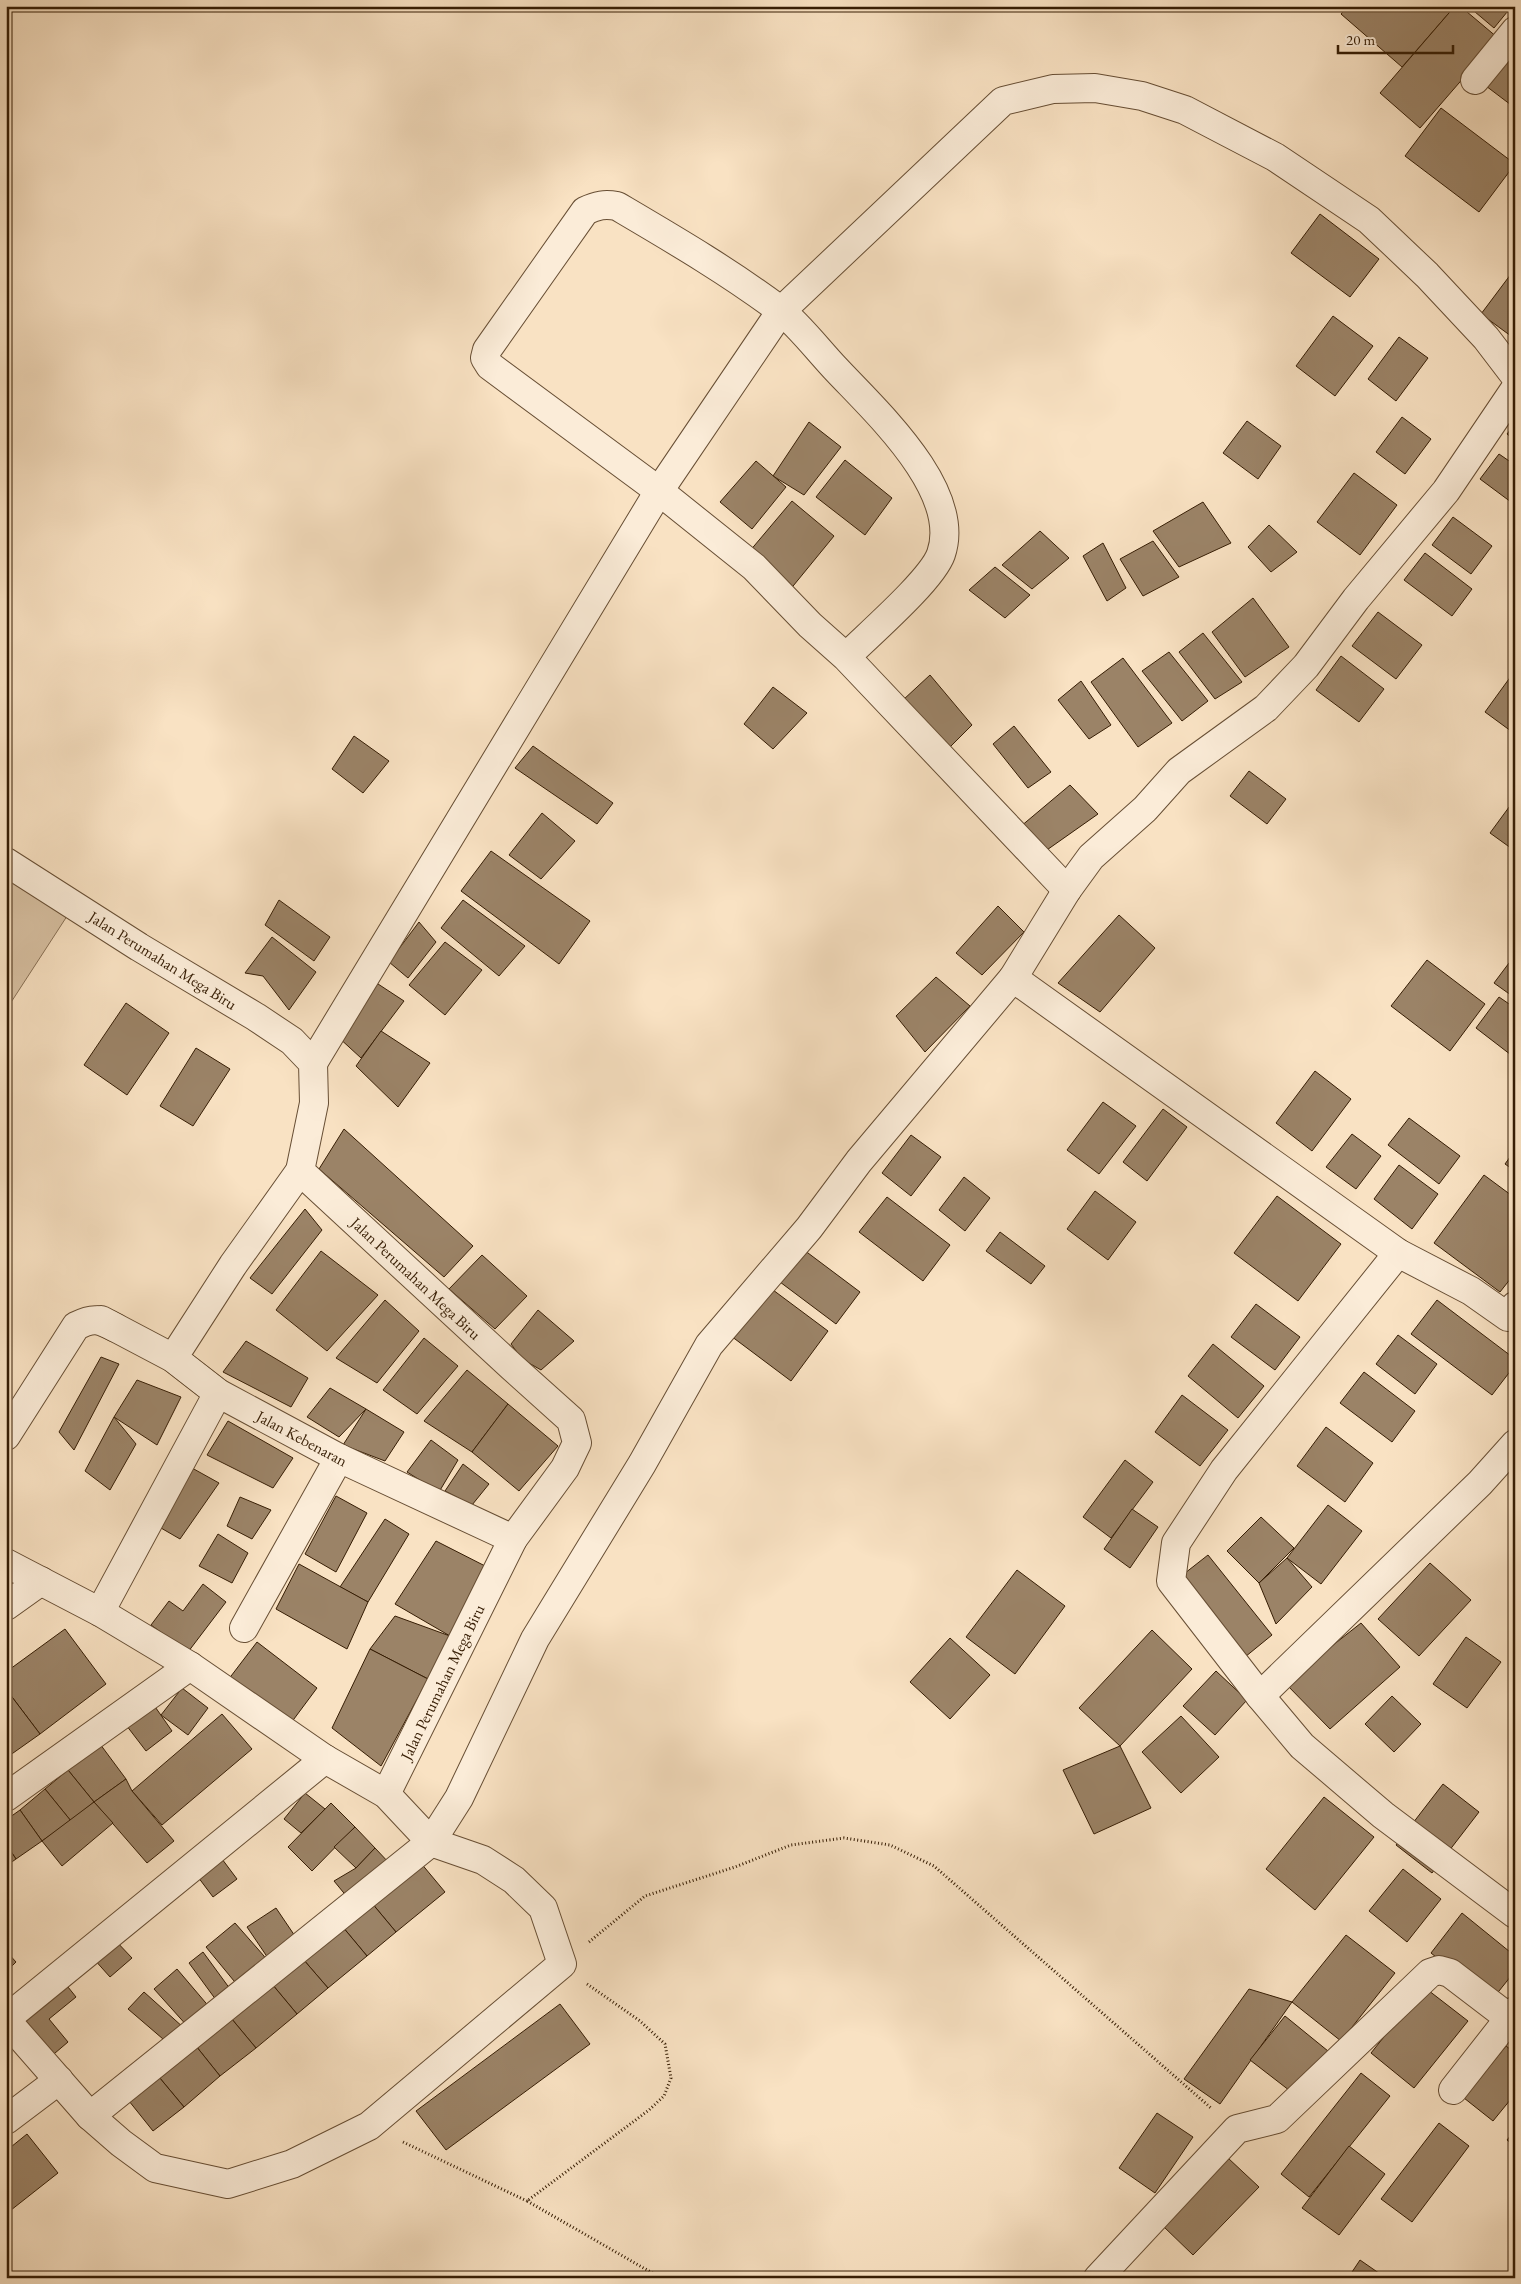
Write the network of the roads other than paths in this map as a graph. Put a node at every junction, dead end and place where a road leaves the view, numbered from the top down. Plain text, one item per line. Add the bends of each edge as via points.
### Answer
1 (1515, 31) edge
2 (1475, 80) dead end
3 (781, 311) junction
4 (1515, 376) edge
5 (1515, 390) edge
6 (659, 491) junction
7 (846, 657) junction
8 (6, 862) edge
9 (1067, 890) junction
10 (1012, 978) junction
11 (313, 1063) junction
12 (300, 1171) junction
13 (1398, 1253) junction
14 (1513, 1317) edge
15 (173, 1358) junction
16 (218, 1394) junction
17 (6, 1436) edge
18 (1515, 1444) edge
19 (340, 1458) junction
20 (513, 1539) junction
21 (6, 1563) edge
22 (40, 1581) junction
23 (6, 1606) edge
24 (100, 1612) junction
25 (244, 1628) dead end
26 (190, 1666) junction
27 (1260, 1696) junction
28 (325, 1759) junction
29 (386, 1794) junction
30 (6, 1797) edge
31 (431, 1842) junction
32 (1515, 1914) edge
33 (1512, 2014) edge
34 (6, 2019) edge
35 (59, 2080) junction
36 (1453, 2090) dead end
37 (90, 2116) junction
38 (6, 2120) edge
39 (1098, 2278) edge

1 - 2 street
3 - 4 street via 1003,101 1053,89 1095,88 1142,96 1185,110 1275,157 1369,220 1486,338
3 - 6 street
3 - 6 street via 712,262 617,206 606,204 586,211 486,350 485,358 490,366
3 - 7 street via 915,457 935,491 944,527 941,554 926,577
5 - 9 street via 1446,491 1356,599 1306,666 1266,708 1179,771 1145,809 1091,857
6 - 7 street via 754,567
6 - 11 street
7 - 9 street
8 - 11 street, Jalan Perumahan Mega Biru via 256,1017 292,1041
9 - 10 street
10 - 13 street
10 - 31 street via 859,1161 809,1228 709,1345 642,1464 535,1639 459,1798
11 - 12 street via 314,1103
12 - 15 street via 233,1265
12 - 20 street, Jalan Perumahan Mega Biru via 571,1420 577,1443 569,1460
13 - 14 street
13 - 27 street via 1224,1470 1176,1543 1170,1581
15 - 16 street, Jalan Kebenaran
15 - 17 street, Jalan Kebenaran via 101,1320 89,1319 76,1326
16 - 19 street, Jalan Kebenaran
16 - 24 street
18 - 27 street via 1480,1483
19 - 20 street, Jalan Kebenaran
19 - 25 street
20 - 29 street, Jalan Perumahan Mega Biru
21 - 22 street
22 - 23 street
22 - 24 street
24 - 26 street
26 - 28 street
26 - 30 street
27 - 32 street via 1309,1752 1383,1815
28 - 29 street
28 - 34 street
29 - 31 street
31 - 37 street
31 - 37 street via 483,1860 514,1880 543,1908 562,1964 369,2126 292,2164 228,2184 155,2168
33 - 36 street
33 - 39 street via 1450,1973 1439,1970 1430,1973 1277,2119 1237,2129
34 - 35 street
35 - 37 street
35 - 38 street

